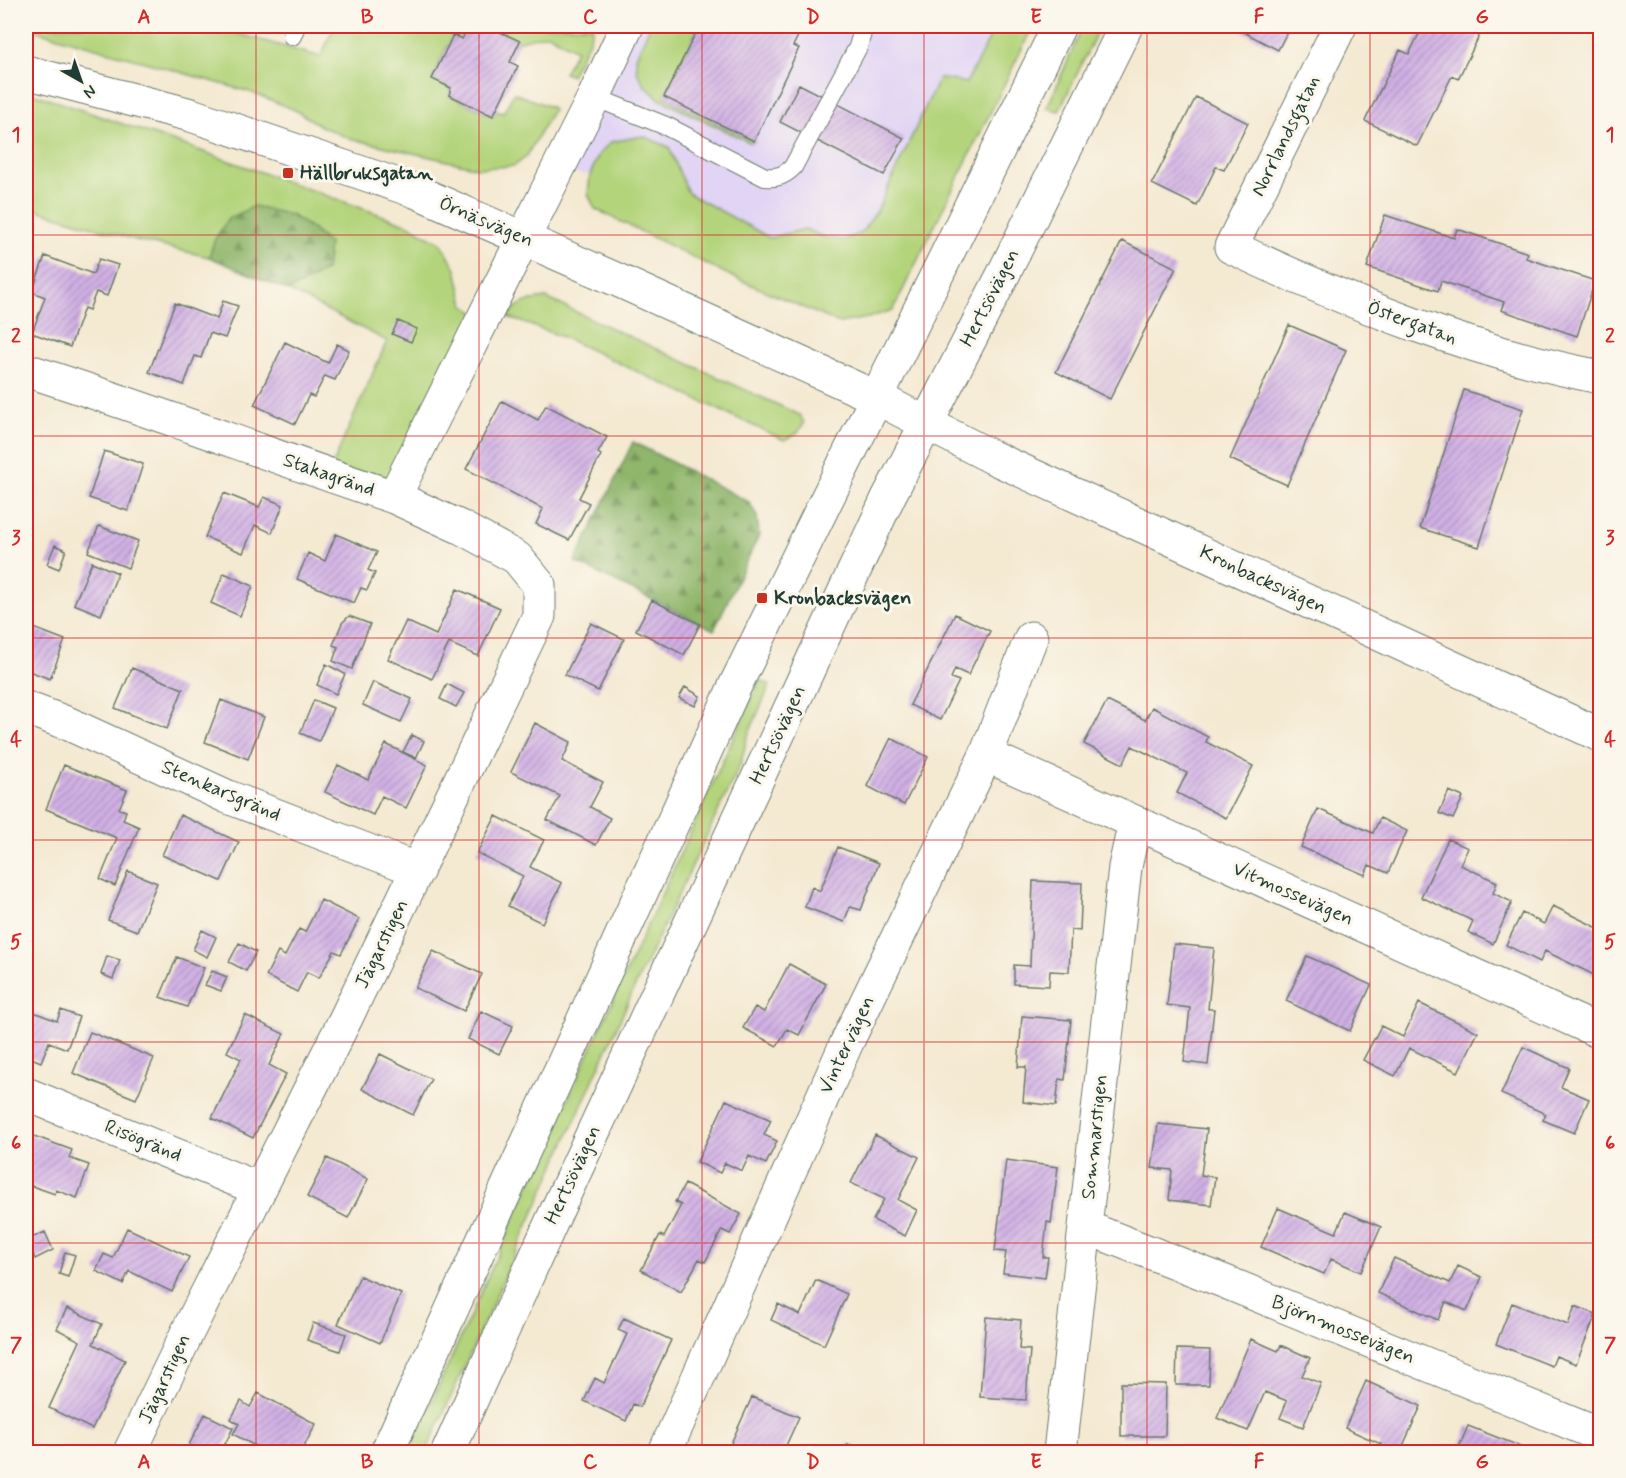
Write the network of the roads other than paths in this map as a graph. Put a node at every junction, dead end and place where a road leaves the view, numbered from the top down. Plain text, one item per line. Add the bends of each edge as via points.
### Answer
1 (627, 26) edge
2 (864, 26) edge
3 (1059, 26) edge
4 (1126, 26) edge
5 (1340, 26) edge
6 (26, 72) edge
7 (594, 97) junction
8 (522, 238) junction
9 (1231, 247) joint
10 (26, 369) edge
11 (1600, 377) edge
12 (877, 398) junction
13 (927, 423) junction
14 (394, 497) junction
15 (1031, 638) dead end
16 (26, 708) edge
17 (1600, 735) edge
18 (986, 755) junction
19 (1135, 822) junction
20 (418, 870) junction
21 (1600, 1032) edge
22 (26, 1094) edge
23 (259, 1189) junction
24 (1085, 1227) junction
25 (1600, 1435) edge
26 (130, 1452) edge
27 (387, 1452) edge
28 (448, 1452) edge
29 (665, 1452) edge
30 (1060, 1452) edge

1 - 7 street
2 - 7 lane via 858,47 793,167 775,178 765,177 666,126
3 - 12 street
4 - 13 street, Hertsövägen
5 - 9 street, Norrlandsgatan
6 - 8 street, Örnäsvägen via 191,115 415,191
7 - 8 street
8 - 12 street, Örnäsvägen
8 - 14 street, Stakagränd
9 - 11 street, Östergatan via 1400,320 1523,360
10 - 14 street, Stakagränd
12 - 13 street, Örnäsvägen
12 - 27 street via 735,686
13 - 17 street, Kronbacksvägen via 992,457
13 - 28 street, Hertsövägen via 873,531
14 - 20 street, Jägarstigen via 517,558 539,585 539,616
15 - 18 street, Vintervägen
16 - 20 street, Stenkarsgränd via 228,797
18 - 19 street, Vitmossevägen
18 - 29 street, Vintervägen via 847,1042
19 - 21 street, Vitmossevägen
19 - 24 street, Sommarstigen via 1125,867
20 - 23 street, Jägarstigen
22 - 23 street, Risögränd
23 - 26 street, Jägarstigen
24 - 25 street, Björnmossevägen
24 - 30 street, Sommarstigen

